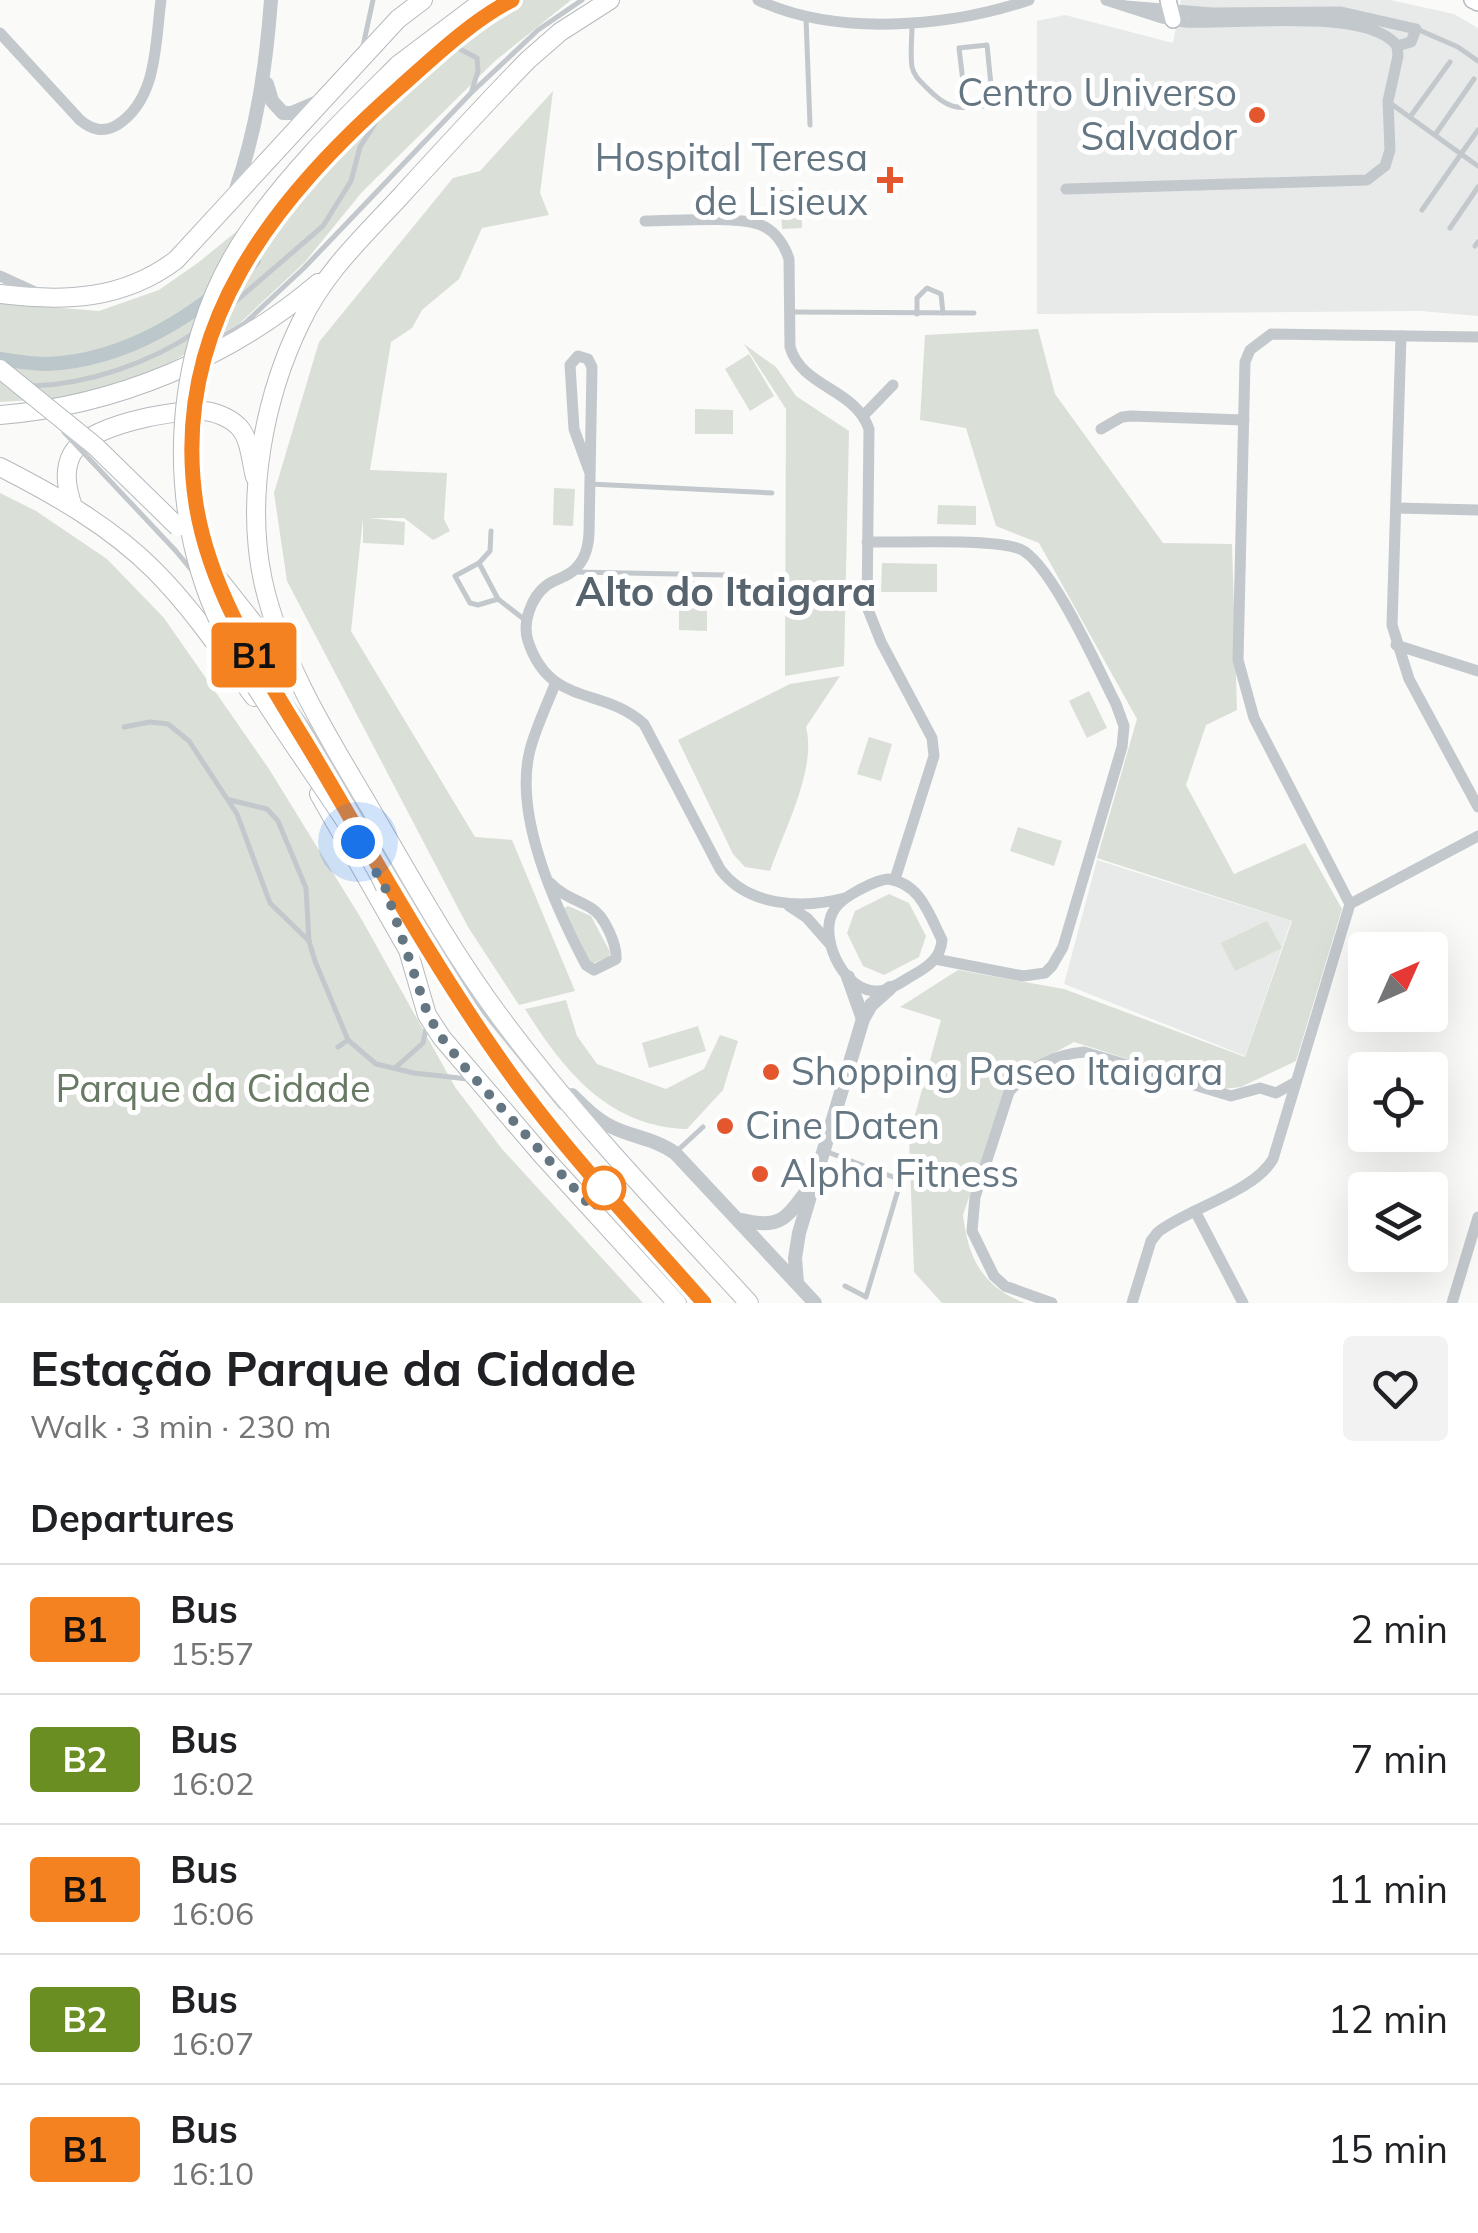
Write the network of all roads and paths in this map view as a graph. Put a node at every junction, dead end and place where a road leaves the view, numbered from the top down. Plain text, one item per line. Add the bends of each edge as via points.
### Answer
1 (161, 0) edge
2 (270, 0) edge
3 (373, 0) edge
4 (423, 0) edge
5 (484, 0) edge
6 (512, 0) edge
7 (582, 0) edge
8 (610, 0) edge
9 (758, 0) edge
10 (1029, 0) edge
11 (1106, 0) edge
12 (1170, 10) edge
13 (806, 18) junction
14 (912, 22) junction
15 (1416, 29) junction
16 (0, 33) edge
17 (450, 44) junction
18 (1397, 46) junction
19 (1478, 61) edge
20 (1450, 62) dead end
21 (360, 64) junction
22 (266, 73) junction
23 (1474, 79) dead end
24 (395, 92) junction
25 (471, 93) junction
26 (328, 97) junction
27 (1388, 101) junction
28 (966, 107) junction
29 (1410, 118) junction
30 (810, 125) dead end
31 (1478, 130) edge
32 (1435, 135) junction
33 (1461, 154) junction
34 (1478, 166) edge
35 (1478, 187) edge
36 (1066, 189) dead end
37 (233, 198) junction
38 (1422, 210) dead end
39 (645, 221) dead end
40 (1450, 228) dead end
41 (329, 273) junction
42 (0, 276) edge
43 (0, 294) edge
44 (53, 300) junction
45 (790, 312) junction
46 (974, 313) dead end
47 (917, 314) junction
48 (943, 314) junction
49 (1401, 336) junction
50 (1478, 338) edge
51 (0, 373) edge
52 (893, 386) dead end
53 (0, 387) edge
54 (0, 411) edge
55 (864, 415) junction
56 (1244, 420) junction
57 (1101, 429) dead end
58 (0, 467) edge
59 (590, 478) junction
60 (258, 492) junction
61 (772, 492) dead end
62 (74, 507) junction
63 (1397, 508) junction
64 (1478, 510) edge
65 (491, 531) dead end
66 (866, 542) junction
67 (479, 563) junction
68 (573, 572) junction
69 (725, 575) dead end
70 (498, 599) junction
71 (526, 622) junction
72 (1396, 645) junction
73 (1478, 670) edge
74 (555, 684) junction
75 (318, 720) junction
76 (124, 726) dead end
77 (230, 800) junction
78 (1478, 807) edge
79 (1478, 836) edge
80 (895, 880) junction
81 (549, 882) junction
82 (845, 898) junction
83 (786, 904) junction
84 (1350, 904) junction
85 (309, 941) junction
86 (830, 943) junction
87 (408, 950) junction
88 (935, 959) junction
89 (848, 977) junction
90 (890, 988) junction
91 (428, 1015) junction
92 (863, 1019) junction
93 (348, 1040) junction
94 (338, 1046) dead end
95 (528, 1053) junction
96 (395, 1068) junction
97 (476, 1080) junction
98 (1296, 1082) junction
99 (1276, 1092) junction
100 (1288, 1110) junction
101 (703, 1126) dead end
102 (823, 1150) junction
103 (675, 1152) junction
104 (812, 1183) junction
105 (1195, 1211) junction
106 (1478, 1217) edge
107 (740, 1220) junction
108 (798, 1284) junction
109 (845, 1286) dead end
110 (677, 1303) edge
111 (704, 1303) edge
112 (737, 1303) edge
113 (749, 1303) edge
114 (814, 1303) edge
115 (1052, 1303) edge
116 (1132, 1303) edge
117 (1243, 1303) edge
118 (1452, 1303) edge

1 - 16 street via 146,93 108,129 80,120
2 - 22 street
3 - 21 lane
4 - 21 main road
5 - 87 main road, bridge via 398,64 318,146 245,237 204,328 183,442 194,555 230,643 385,887
6 - 17 lane
7 - 25 lane via 538,30
8 - 41 main road via 528,60
9 - 13 street
10 - 14 street
11 - 12 street
12 - 15 street via 1341,12
12 - 18 street via 1212,24 1342,23 1383,33
13 - 14 street
13 - 30 lane
14 - 28 lane via 915,76 943,104
15 - 18 street via 1411,42
15 - 19 lane
17 - 24 lane
17 - 25 lane via 477,58
18 - 27 street
20 - 29 lane
21 - 26 main road
22 - 26 street via 272,102 283,112
22 - 37 street
23 - 32 lane
24 - 53 lane via 360,146 351,180 323,226 232,308 129,366 50,386
24 - 111 lane, bridge via 295,192 224,297 203,366 194,441 206,550 236,624 509,1072
25 - 54 lane via 244,324 121,386
26 - 37 main road
27 - 29 lane
27 - 36 street via 1386,166 1366,180
28 - 28 lane via 993,106 987,44 959,48
29 - 32 lane
31 - 33 lane
32 - 33 lane
33 - 34 lane
33 - 38 lane
35 - 40 lane
37 - 44 main road via 152,278 105,294
39 - 45 street via 746,223 769,230 789,259
41 - 54 main road via 254,328 160,378 94,400
41 - 60 main road via 275,390
42 - 44 street
43 - 44 main road
45 - 47 lane
45 - 55 street via 790,347 801,369
46 - 48 lane
47 - 48 lane
47 - 48 lane via 916,298 927,288 940,294
49 - 50 street
49 - 56 street via 1271,334 1245,362
49 - 63 street
51 - 75 main road, bridge via 96,446 178,527
51 - 112 lane, bridge via 76,442 252,642 493,1025
52 - 55 street
55 - 66 street
56 - 57 street via 1131,416
56 - 84 street via 1238,632 1243,685
58 - 62 main road
59 - 59 street via 592,367 578,356 570,365 574,428
59 - 61 lane
59 - 68 street via 588,546
60 - 62 main road via 242,430 200,410 102,430 79,445 66,474
60 - 75 main road via 263,579
62 - 87 main road via 151,568 228,661 306,773
63 - 64 street
63 - 72 street
65 - 67 lane via 490,551
66 - 80 street via 867,607 932,738 934,756
66 - 88 street via 1006,546 1030,555 1048,577 1124,726 1058,958 1034,976
67 - 70 lane
67 - 70 lane via 455,576 467,600 478,605
68 - 69 lane
68 - 71 street via 538,594
70 - 71 lane
71 - 74 street via 529,645
72 - 73 street
72 - 78 street
74 - 81 street via 527,769 537,852
74 - 83 street via 628,711 644,724 728,879
75 - 95 main road via 443,932
76 - 77 lane via 150,722 175,728
77 - 85 lane via 270,903
77 - 85 lane via 267,809 278,821 306,888
79 - 84 street
80 - 82 street via 879,880
80 - 88 street via 918,894 942,940
81 - 81 street via 589,969 616,959 596,912
82 - 83 street
82 - 86 street via 831,917
83 - 86 street
84 - 98 street
85 - 93 lane
86 - 89 street
87 - 91 main road
88 - 90 street
89 - 90 street via 874,991
89 - 92 street
90 - 92 street
91 - 96 lane via 423,1043
91 - 97 main road
92 - 102 street
93 - 94 lane
93 - 96 lane via 376,1064
95 - 103 street via 591,1114
95 - 113 main road
96 - 97 lane
97 - 110 main road
98 - 99 street
98 - 100 street
99 - 100 street
99 - 115 street via 1260,1088 1231,1096 1084,1052 1059,1056 1019,1080 974,1196 972,1231 1005,1286
100 - 105 street via 1268,1168
101 - 103 lane
102 - 104 street
102 - 109 lane via 902,1180 866,1296
103 - 107 street
104 - 107 street via 778,1222
104 - 108 street via 796,1247
105 - 116 street via 1151,1242
105 - 117 street
106 - 118 street
107 - 108 street
108 - 114 street

